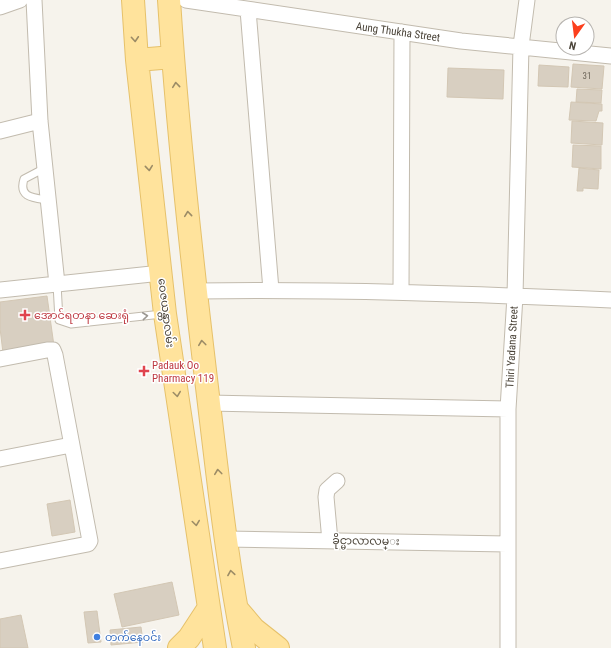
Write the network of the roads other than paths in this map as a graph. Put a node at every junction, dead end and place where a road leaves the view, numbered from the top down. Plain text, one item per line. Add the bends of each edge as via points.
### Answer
1 (20, 0) edge
2 (34, 0) edge
3 (133, 0) edge
4 (170, 0) edge
5 (186, 0) edge
6 (527, 0) edge
7 (0, 7) edge
8 (248, 10) junction
9 (402, 32) junction
10 (521, 46) junction
11 (611, 56) edge
12 (173, 57) junction
13 (137, 60) junction
14 (40, 121) junction
15 (0, 131) edge
16 (45, 168) junction
17 (48, 200) junction
18 (161, 273) junction
19 (57, 284) junction
20 (0, 290) edge
21 (271, 290) junction
22 (196, 291) junction
23 (401, 292) junction
24 (515, 296) junction
25 (611, 300) edge
26 (165, 314) junction
27 (0, 359) edge
28 (209, 403) junction
29 (508, 409) junction
30 (71, 445) junction
31 (0, 459) edge
32 (337, 481) dead end
33 (226, 539) junction
34 (330, 541) junction
35 (507, 544) junction
36 (0, 561) edge
37 (236, 608) junction
38 (208, 609) junction
39 (179, 648) edge
40 (215, 648) edge
41 (244, 648) edge
42 (278, 648) edge
43 (508, 648) edge

1 - 7 street
2 - 14 street
3 -> 13 main road, ဝေဇယန္တာလမ်း
4 - 12 main road
5 - 8 street, Aung Thukha Street
6 - 10 street, Thiri Yadana Street
8 - 9 street, Aung Thukha Street
8 - 21 street
9 - 10 street, Aung Thukha Street
9 - 23 street
10 - 11 street, Aung Thukha Street
10 - 24 street, Thiri Yadana Street
12 - 13 main road
22 -> 12 main road
13 -> 18 main road, ဝေဇယန္တာလမ်း
14 - 15 street
14 - 16 street
16 - 17 street
16 - 17 lane via 24,179 23,184 24,193 28,197
17 - 19 street
18 - 19 street
18 - 26 main road, ဝေဇယန္တာလမ်း
19 - 20 street
19 -> 26 lane via 59,320 64,323
21 - 22 street
21 - 23 street
28 -> 22 main road
23 - 24 street
24 - 25 street
24 - 29 street, Thiri Yadana Street
26 -> 38 main road, ဝေဇယန္တာလမ်း
27 - 30 street via 53,350
28 - 29 street
33 -> 28 main road
29 - 35 street, Thiri Yadana Street
30 - 31 street
30 - 36 street via 89,543
32 - 34 street via 327,490 326,497
33 - 34 street, ခိုင္မာလာလမ္း
37 -> 33 main road
34 - 35 street, ခိုင္မာလာလမ္း
35 - 43 street, Thiri Yadana Street
37 - 41 main road
37 - 42 main road via 254,629
38 - 39 main road via 189,638
38 - 40 main road, ဝေဇယန္တာလမ်း

